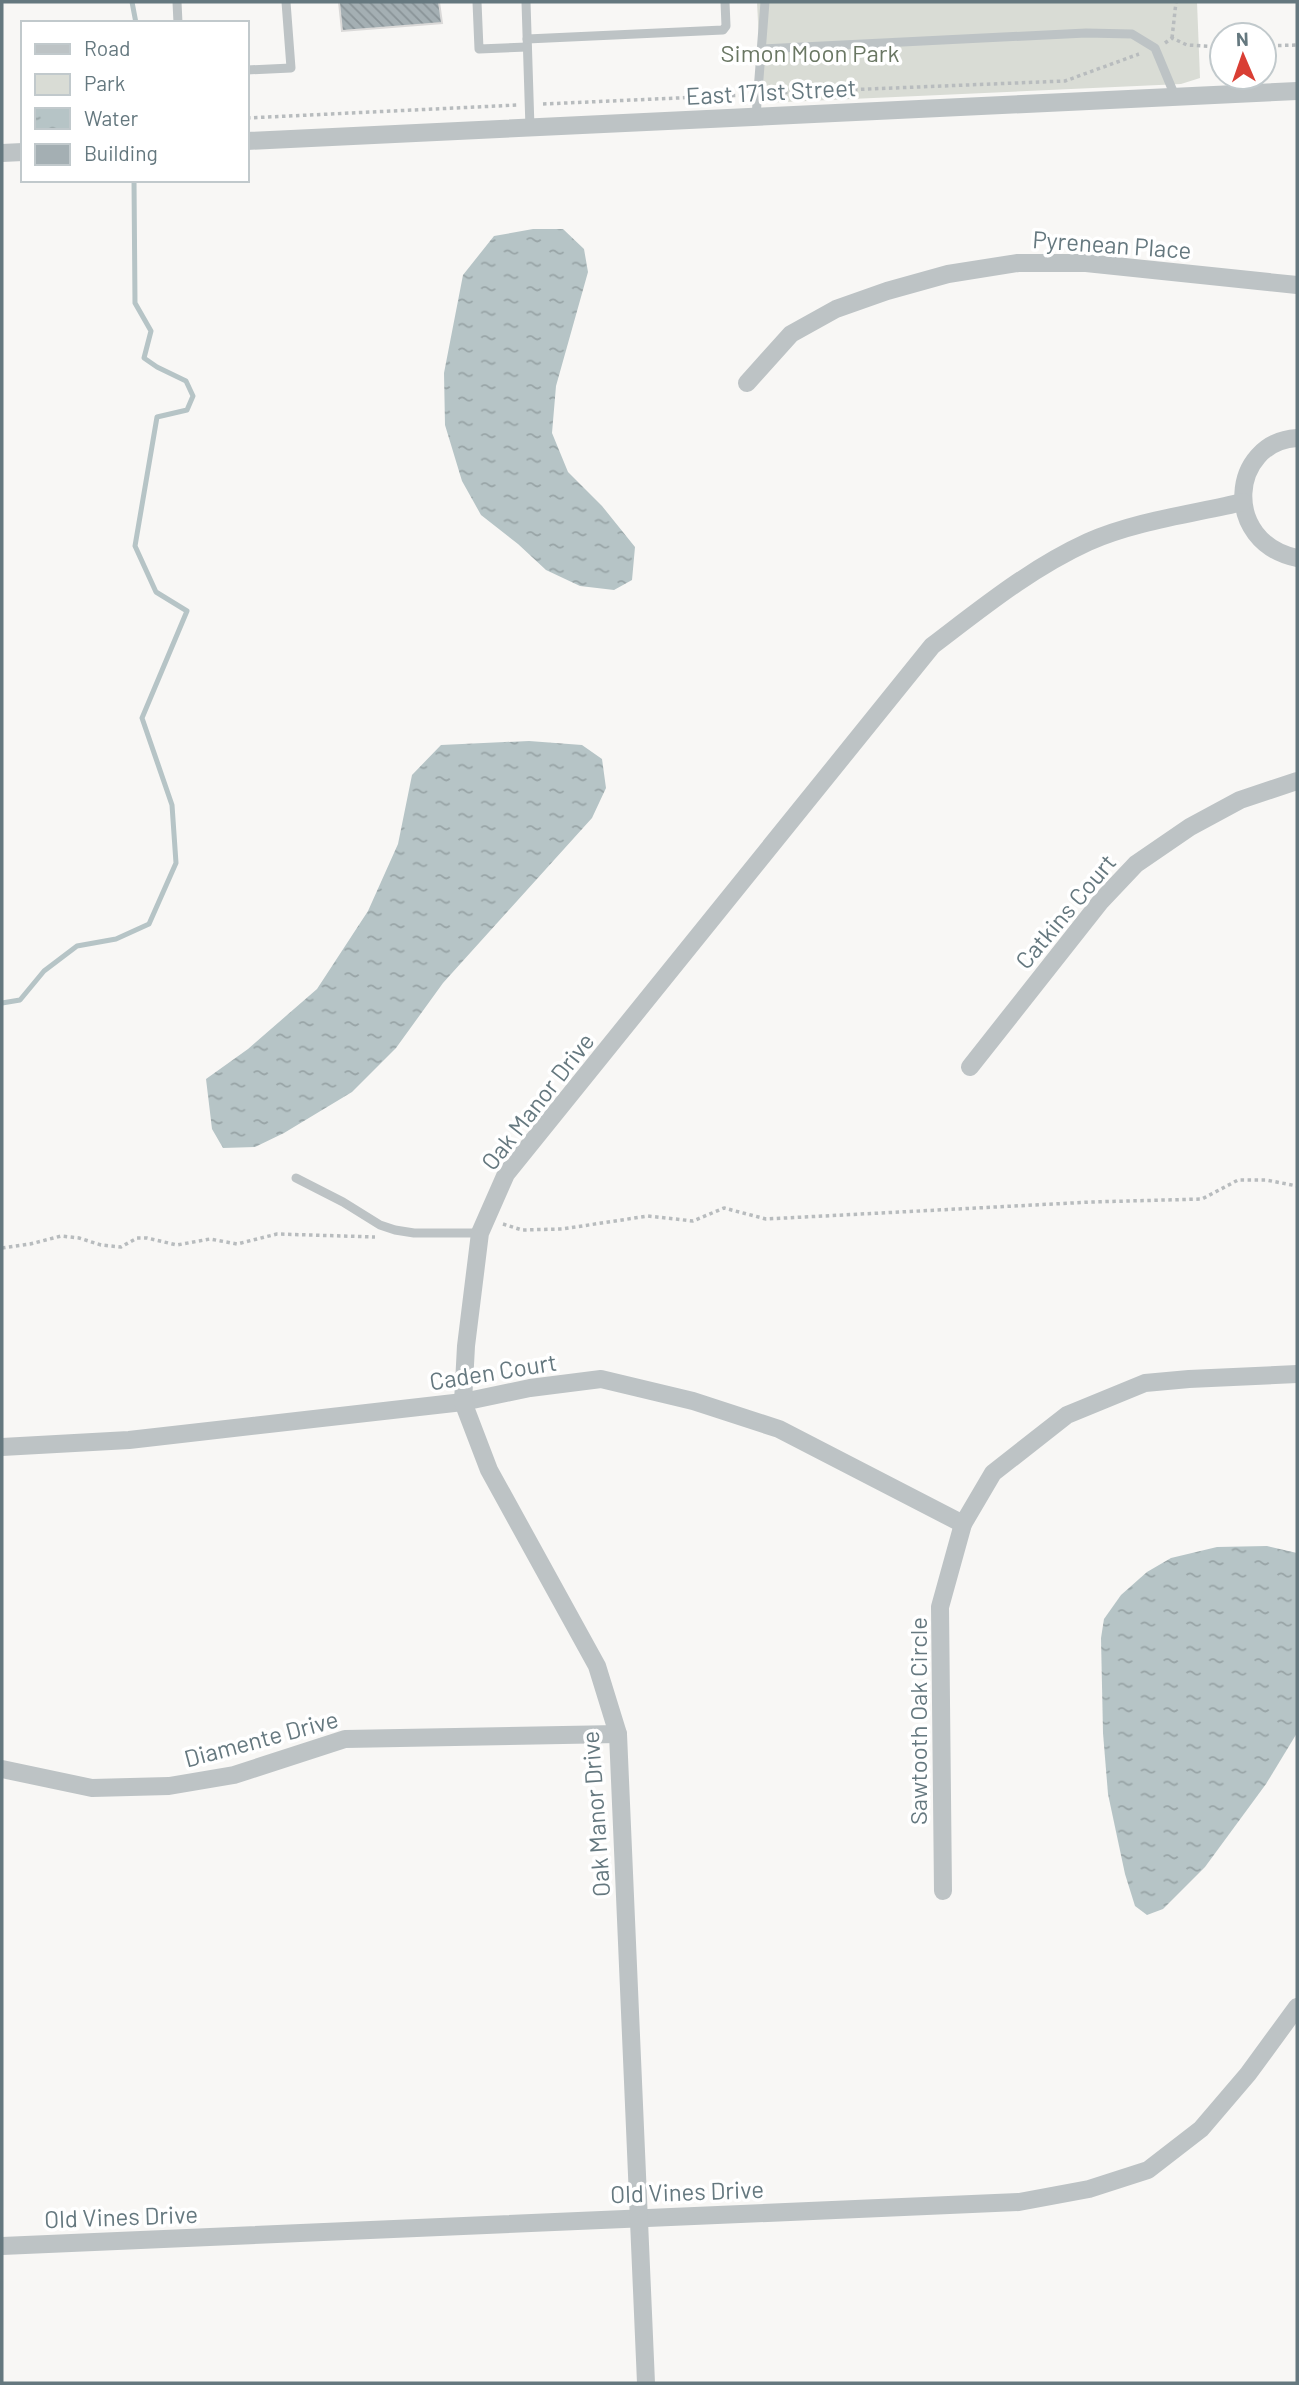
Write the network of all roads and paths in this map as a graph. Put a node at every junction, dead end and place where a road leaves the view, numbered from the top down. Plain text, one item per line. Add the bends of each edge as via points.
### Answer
1 (177, 2) edge
2 (286, 2) edge
3 (477, 2) edge
4 (526, 2) edge
5 (725, 2) edge
6 (765, 2) edge
7 (1176, 2) edge
8 (178, 21) edge
9 (1172, 38) junction
10 (527, 43) junction
11 (1297, 45) edge
12 (1208, 46) edge
13 (1278, 46) edge
14 (1155, 48) junction
15 (761, 49) junction
16 (248, 70) edge
17 (1297, 91) edge
18 (757, 94) junction
19 (1174, 96) junction
20 (529, 104) junction
21 (756, 116) junction
22 (248, 117) edge
23 (530, 128) junction
24 (248, 141) edge
25 (21, 152) edge
26 (2, 153) edge
27 (1297, 285) edge
28 (747, 383) dead end
29 (1297, 438) edge
30 (1243, 502) junction
31 (1297, 558) edge
32 (1297, 781) edge
33 (970, 1067) dead end
34 (296, 1178) dead end
35 (1297, 1186) edge
36 (483, 1226) junction
37 (382, 1238) dead end
38 (2, 1248) edge
39 (1297, 1374) edge
40 (463, 1402) junction
41 (2, 1447) edge
42 (963, 1524) junction
43 (618, 1734) junction
44 (2, 1769) edge
45 (943, 1891) dead end
46 (1297, 2007) edge
47 (639, 2218) junction
48 (2, 2246) edge
49 (646, 2383) edge

1 - 8 lane
2 - 16 lane via 291,68
3 - 10 lane via 479,49
4 - 10 lane
5 - 10 lane via 723,30
6 - 15 lane
7 - 9 path
9 - 12 path
9 - 14 path
10 - 20 lane
11 - 13 path
14 - 15 lane via 1132,34 1086,33
14 - 18 path via 1065,80
14 - 19 lane
15 - 18 lane
17 - 19 street, East 171st Street
18 - 20 path
18 - 21 lane
19 - 21 street, East 171st Street
20 - 22 path
20 - 23 lane
21 - 23 street, East 171st Street
23 - 24 street, East 171st Street
25 - 26 street
27 - 28 street, Pyrenean Place via 1086,263 1018,263 948,274 836,309 791,334
29 - 30 street via 1261,454 1247,477
30 - 31 street via 1247,519 1267,547
30 - 36 street, Oak Manor Drive via 1128,528 1089,542 1045,565 932,646 506,1174
32 - 33 street, Catkins Court via 1240,800 1136,864 1101,901
34 - 36 lane via 395,1230 414,1233
35 - 36 path via 1238,1180 1202,1199 766,1219 724,1208 693,1221 648,1216 562,1229
36 - 40 street, Oak Manor Drive
37 - 38 path via 277,1234 237,1244 210,1239 177,1245 138,1238 121,1247 61,1236
39 - 42 street, Sawtooth Oak Circle via 1145,1383 1067,1415 993,1473
40 - 41 street, Caden Court via 129,1440
40 - 42 street, Caden Court via 601,1379 693,1401 779,1429
40 - 43 street, Oak Manor Drive via 489,1469 597,1665
42 - 45 street, Sawtooth Oak Circle via 940,1607
43 - 44 street, Diamente Drive via 345,1739 234,1775 169,1786 92,1788
43 - 47 street, Oak Manor Drive
46 - 47 street, Old Vines Drive via 1201,2129 1148,2170 1090,2189 1019,2202
47 - 48 street, Old Vines Drive
47 - 49 street, Oak Manor Drive

